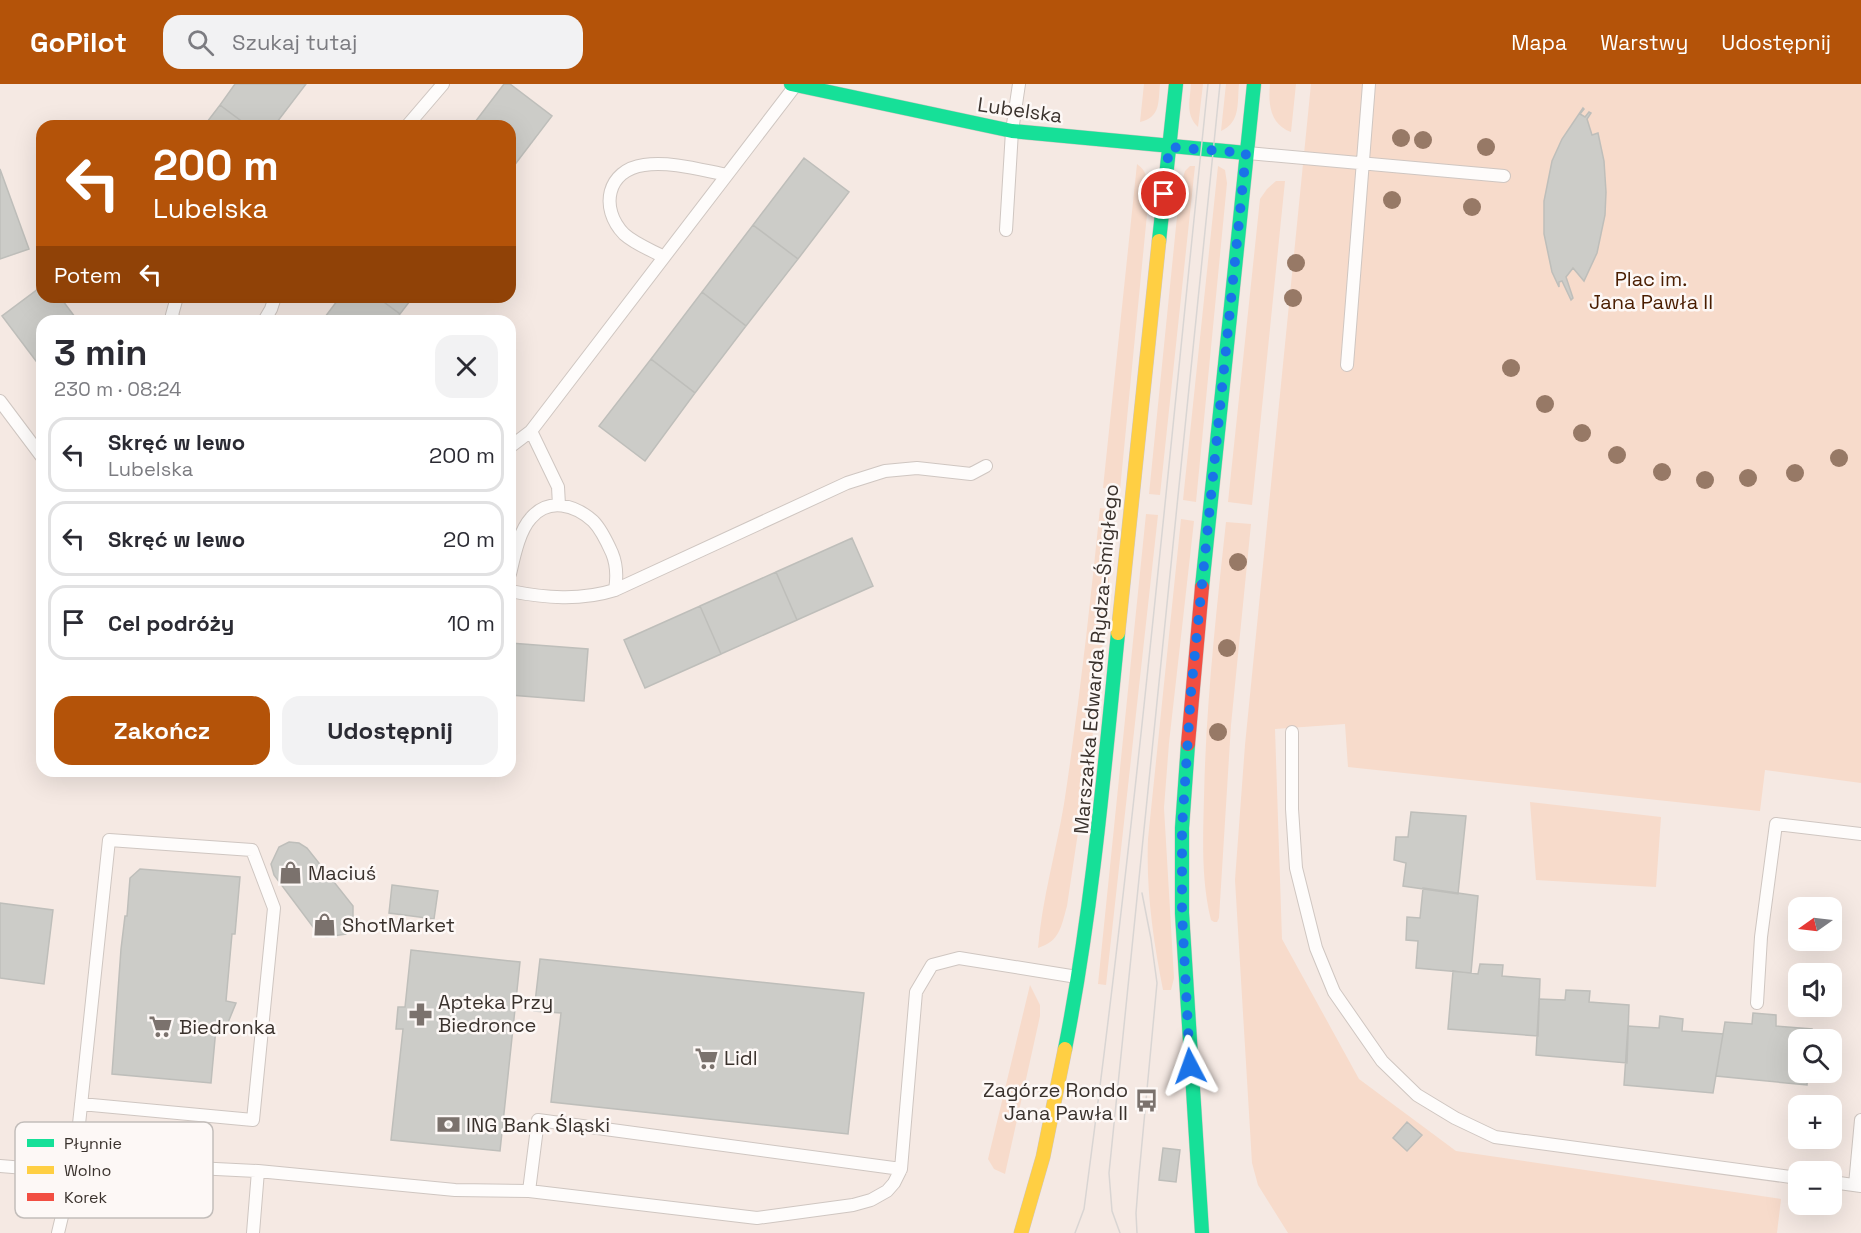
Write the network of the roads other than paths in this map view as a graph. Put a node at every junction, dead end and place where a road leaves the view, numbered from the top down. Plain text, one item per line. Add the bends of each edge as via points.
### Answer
1 (443, 84) edge
2 (1019, 84) edge
3 (1176, 84) edge
4 (1254, 84) edge
5 (1369, 84) edge
6 (794, 85) edge
7 (412, 120) edge
8 (1012, 131) junction
9 (1169, 147) junction
10 (1246, 153) junction
11 (1364, 164) junction
12 (727, 175) junction
13 (1504, 177) dead end
14 (1006, 231) dead end
15 (664, 257) junction
16 (1347, 364) dead end
17 (0, 401) edge
18 (531, 431) junction
19 (516, 442) edge
20 (36, 449) edge
21 (986, 466) dead end
22 (559, 505) junction
23 (516, 547) edge
24 (615, 590) junction
25 (516, 592) edge
26 (1292, 732) dead end
27 (1861, 834) edge
28 (1079, 977) junction
29 (1757, 1002) dead end
30 (81, 1104) junction
31 (1861, 1120) edge
32 (79, 1122) edge
33 (0, 1166) edge
34 (15, 1167) edge
35 (213, 1169) edge
36 (901, 1169) junction
37 (258, 1171) junction
38 (1788, 1177) edge
39 (1842, 1184) edge
40 (1858, 1186) edge
41 (529, 1191) junction
42 (62, 1218) edge
43 (58, 1233) edge
44 (253, 1233) edge
45 (1021, 1233) edge
46 (1202, 1233) edge

1 - 7 lane
2 - 8 lane
3 - 9 street, Marszałka Edwarda Rydza-Śmigłego
4 - 10 street
5 - 11 lane
6 - 8 street, Lubelska
6 - 12 lane
8 - 9 street, Lubelska
8 - 14 lane
9 - 10 street, Lubelska
9 - 28 street, Marszałka Edwarda Rydza-Śmigłego via 1097,848
10 - 11 lane
10 - 46 street via 1191,692 1182,828 1188,1042
11 - 13 lane
11 - 16 lane
12 - 15 lane
12 - 15 lane via 646,164 628,168 619,175 611,190 612,216 625,235
15 - 18 lane
17 - 20 lane
18 - 19 lane
18 - 22 lane via 558,488
21 - 24 lane via 971,474 917,468 885,471 847,483
22 - 23 lane via 546,506 531,518
22 - 24 lane via 568,505 594,522 613,555
24 - 25 lane via 597,596 546,598
26 - 38 lane via 1296,868 1316,948 1334,992 1382,1061 1417,1095 1495,1137
27 - 29 lane via 1776,825
28 - 36 lane via 959,958 933,965 916,992
28 - 45 street, Marszałka Edwarda Rydza-Śmigłego via 1043,1157
30 - 30 lane via 108,840 252,850 274,908 253,1120
30 - 32 lane
31 - 40 lane
33 - 34 lane
35 - 37 lane
36 - 41 lane via 894,1184 871,1200 757,1218
36 - 41 lane via 538,1120
37 - 41 lane via 454,1190
37 - 44 lane
39 - 40 lane
42 - 43 lane

